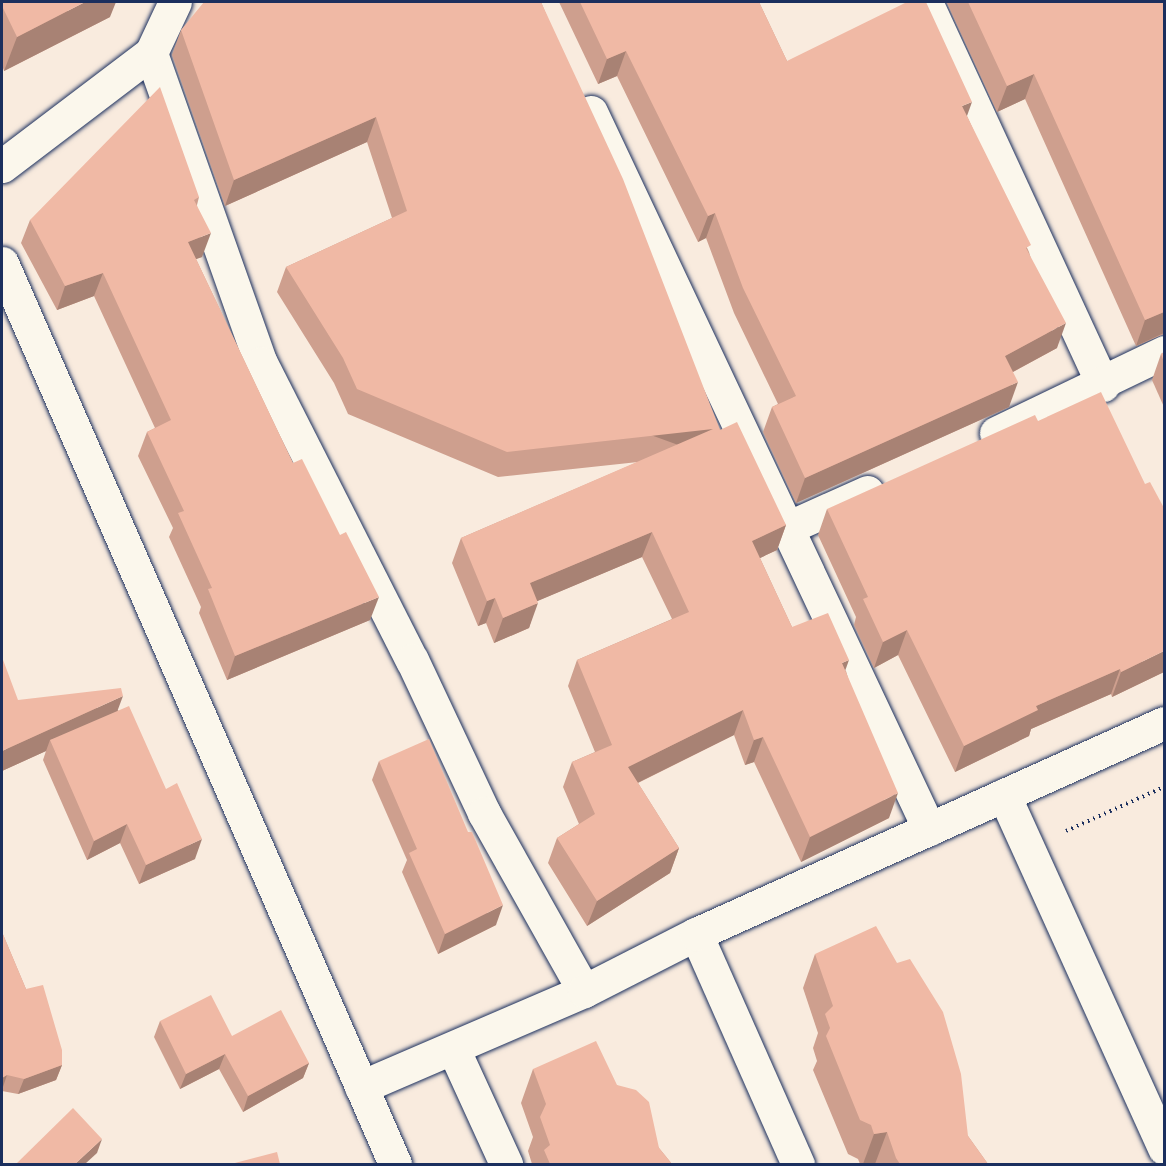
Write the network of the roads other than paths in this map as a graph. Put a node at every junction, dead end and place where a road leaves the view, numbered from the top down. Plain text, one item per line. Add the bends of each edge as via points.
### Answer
1 (926, 2) edge
2 (169, 4) edge
3 (151, 53) junction
4 (580, 87) edge
5 (2, 166) edge
6 (2, 262) edge
7 (1164, 352) edge
8 (1102, 385) junction
9 (972, 444) edge
10 (896, 478) edge
11 (787, 528) junction
12 (1164, 723) edge
13 (1004, 795) junction
14 (929, 829) junction
15 (696, 934) junction
16 (584, 991) junction
17 (453, 1048) junction
18 (362, 1087) junction
19 (1164, 1149) edge
20 (395, 1164) edge
21 (506, 1164) edge
22 (798, 1164) edge

1 - 8 street
2 - 3 street
3 - 5 street
3 - 16 street via 261,363 412,660 484,813
4 - 11 street
6 - 18 street
7 - 8 street
8 - 9 street
10 - 11 street
11 - 14 street
12 - 13 street
13 - 14 street
13 - 19 street
14 - 15 street
15 - 16 street
15 - 22 street
16 - 17 street
17 - 18 street
17 - 21 street
18 - 20 street

